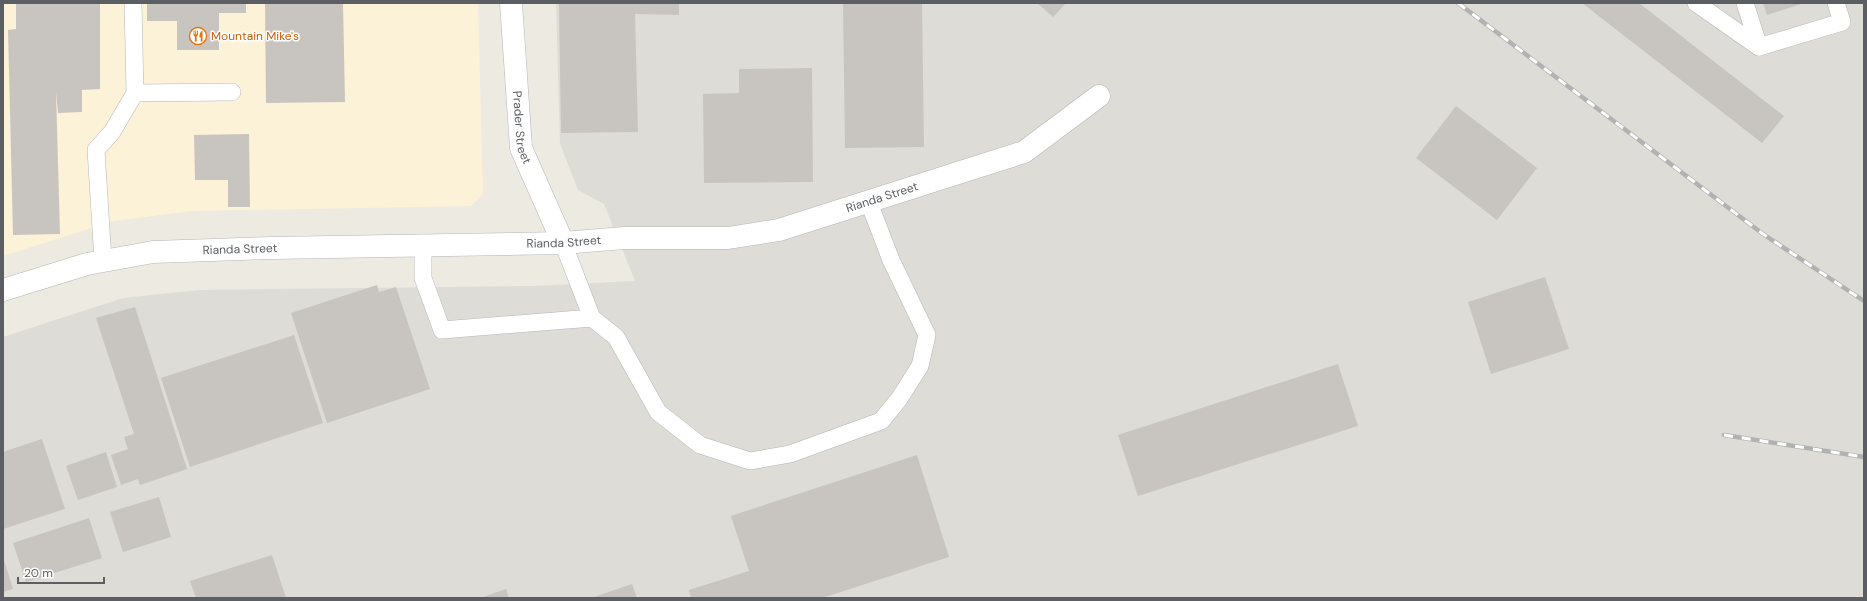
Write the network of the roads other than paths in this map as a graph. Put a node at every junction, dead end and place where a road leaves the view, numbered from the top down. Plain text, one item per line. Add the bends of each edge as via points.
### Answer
1 (133, 3) edge
2 (511, 3) edge
3 (1696, 3) edge
4 (1745, 3) edge
5 (1836, 3) edge
6 (1758, 47) junction
7 (232, 92) dead end
8 (134, 93) junction
9 (1099, 96) dead end
10 (868, 200) junction
11 (563, 244) junction
12 (423, 246) junction
13 (103, 261) junction
14 (3, 290) edge
15 (592, 318) junction

1 - 8 lane
2 - 11 street, Prader Street via 521,148
3 - 6 lane
4 - 6 lane
5 - 6 lane via 1842,22
7 - 8 lane
8 - 13 lane via 112,132 96,150
9 - 10 street, Rianda Street via 1024,152
10 - 11 street, Rianda Street via 779,230 728,238 624,238
10 - 15 lane via 892,260 927,335 920,366 881,421 790,454 750,461 700,445 658,412 616,337
11 - 12 street, Rianda Street
11 - 15 lane
12 - 13 street, Rianda Street via 153,252
12 - 15 lane via 423,278 442,330
13 - 14 street, Rianda Street

